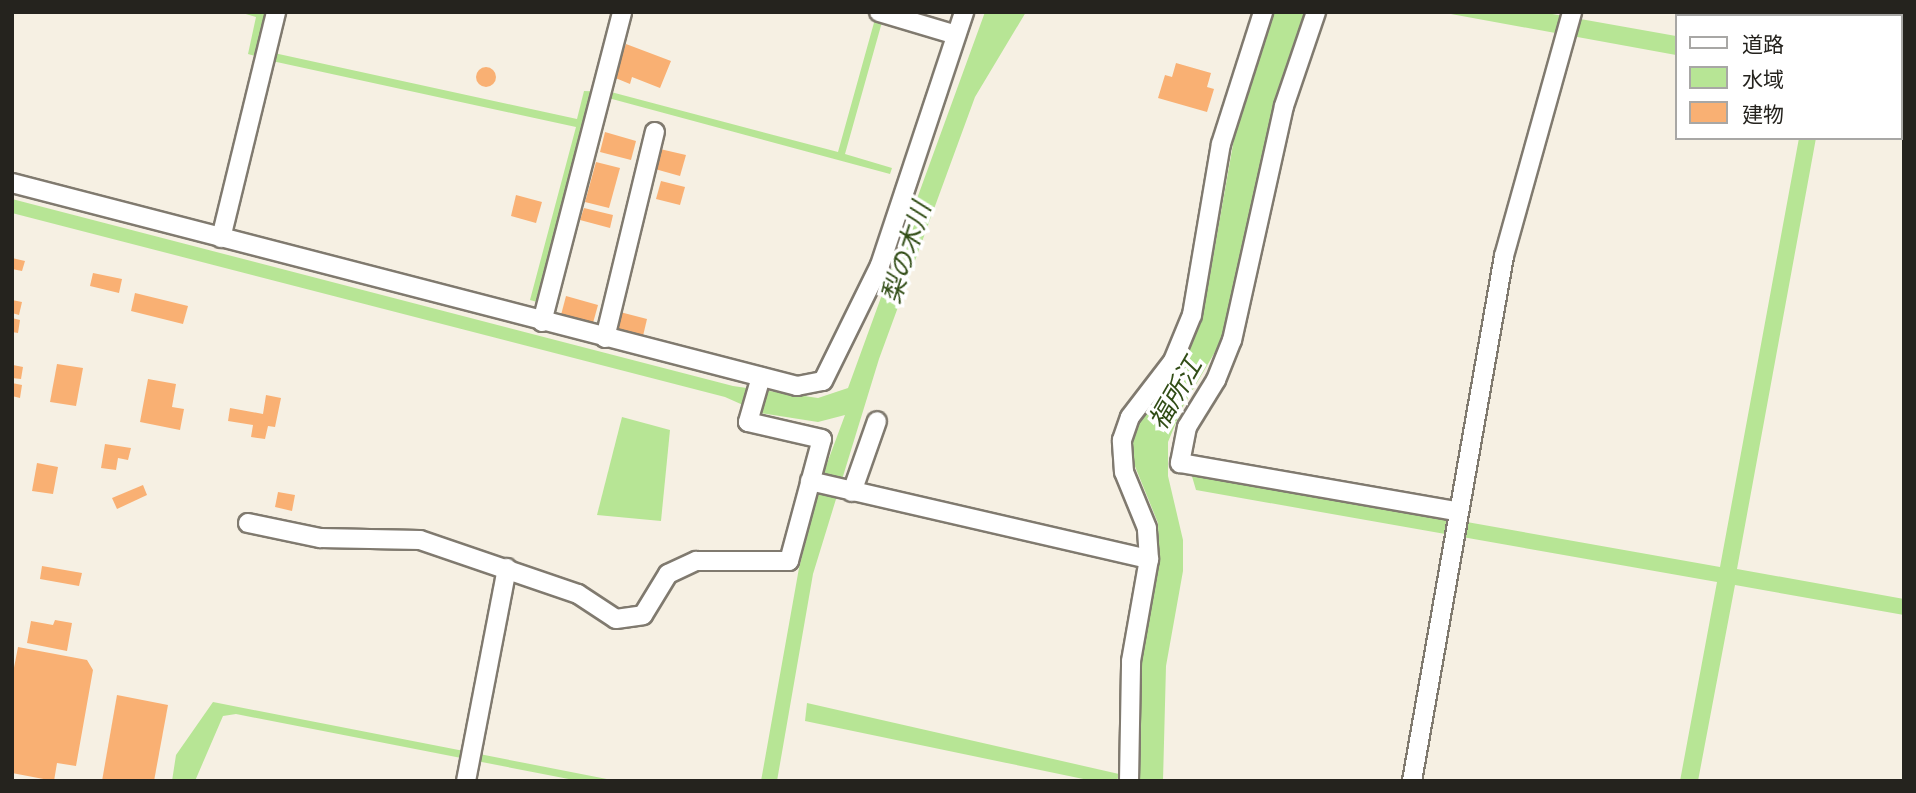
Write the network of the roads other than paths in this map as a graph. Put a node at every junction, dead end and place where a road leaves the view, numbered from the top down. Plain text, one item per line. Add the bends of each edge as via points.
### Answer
1 (276, 12) edge
2 (622, 12) edge
3 (878, 12) edge
4 (964, 12) edge
5 (1263, 12) edge
6 (1316, 12) edge
7 (1572, 12) edge
8 (956, 34) junction
9 (655, 132) dead end
10 (12, 183) edge
11 (223, 230) junction
12 (542, 322) junction
13 (605, 338) junction
14 (761, 377) junction
15 (877, 421) dead end
16 (810, 481) junction
17 (852, 492) junction
18 (1456, 511) junction
19 (247, 523) dead end
20 (1149, 559) junction
21 (507, 568) junction
22 (469, 764) edge
23 (1129, 781) edge
24 (1412, 781) edge

1 - 11 street
2 - 12 street
3 - 8 street
4 - 8 street
5 - 20 street via 1221,144 1192,316 1173,361 1130,417 1122,440 1124,472 1147,528
6 - 18 street via 1284,106 1232,340 1216,380 1187,427 1180,463
7 - 18 street via 1504,256
8 - 14 street via 880,265 823,381 797,386
9 - 13 street
10 - 11 street
11 - 12 street
12 - 13 street
13 - 14 street
14 - 16 street via 748,422 822,439
15 - 17 street
16 - 17 street
16 - 21 street via 789,561 696,561 668,574 643,615 616,619 578,594
17 - 20 street
18 - 24 street
19 - 21 street via 320,538 420,540
20 - 23 street via 1131,661
21 - 22 street

